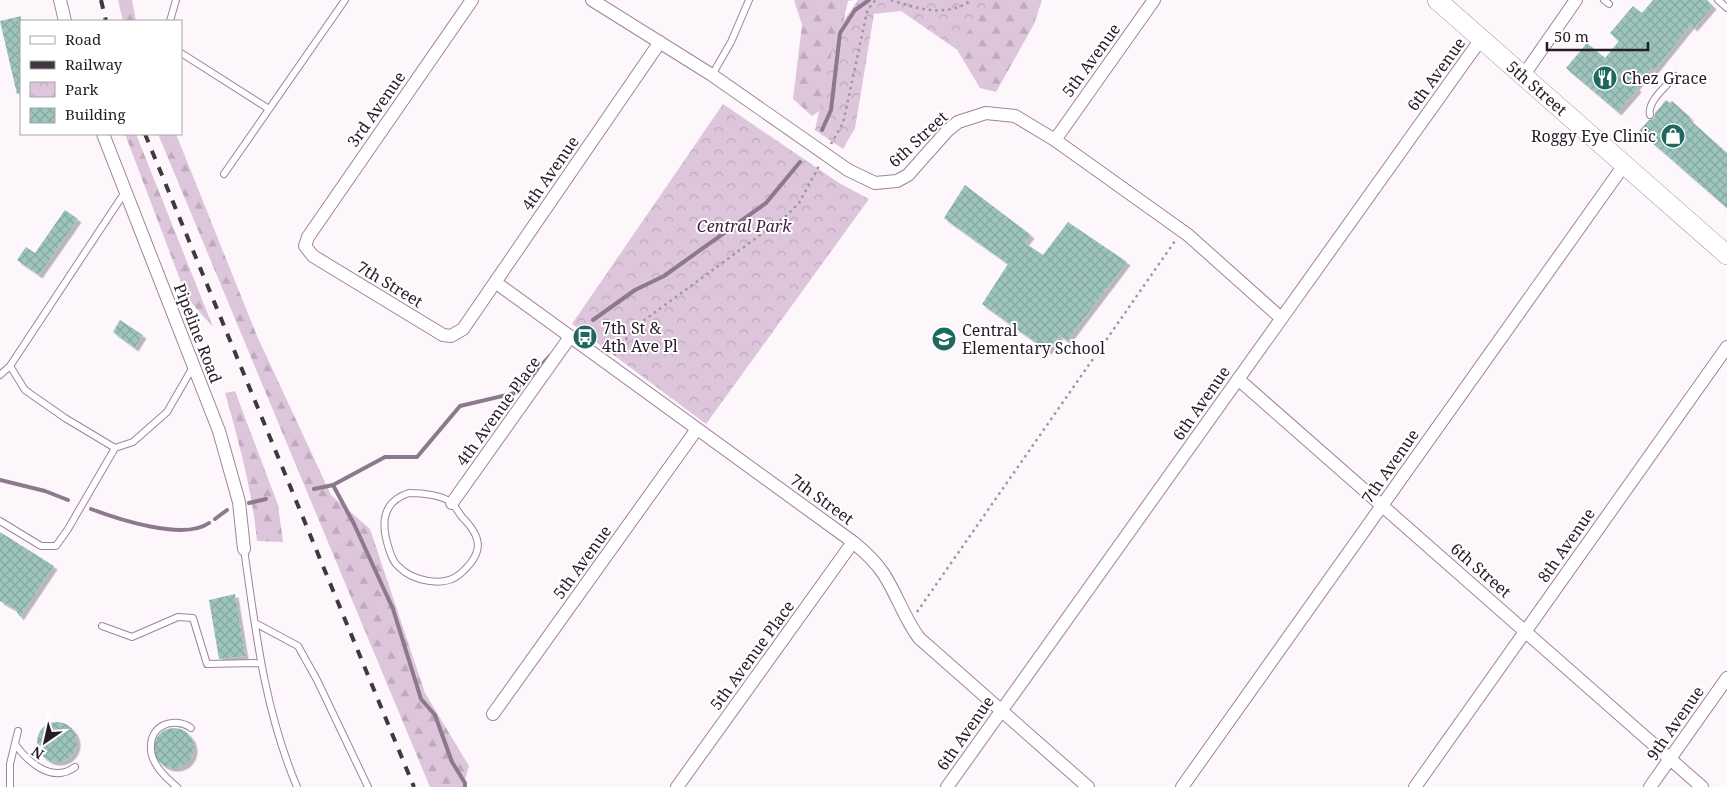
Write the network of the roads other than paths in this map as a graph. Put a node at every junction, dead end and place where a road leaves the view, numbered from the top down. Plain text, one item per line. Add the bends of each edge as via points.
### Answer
1 (60, 0) edge
2 (176, 0) edge
3 (345, 0) edge
4 (472, 0) edge
5 (592, 0) edge
6 (749, 0) edge
7 (1154, 0) edge
8 (1437, 0) edge
9 (1576, 0) edge
10 (1718, 0) edge
11 (1727, 8) edge
12 (65, 20) edge
13 (170, 20) edge
14 (1481, 39) junction
15 (660, 42) junction
16 (182, 54) edge
17 (712, 75) junction
18 (1523, 76) junction
19 (1675, 76) dead end
20 (269, 110) junction
21 (1650, 115) dead end
22 (103, 135) edge
23 (1055, 140) junction
24 (1624, 165) junction
25 (224, 174) dead end
26 (126, 191) junction
27 (308, 237) joint
28 (1727, 255) edge
29 (495, 282) junction
30 (1281, 318) junction
31 (468, 322) joint
32 (570, 337) junction
33 (1727, 347) edge
34 (10, 366) junction
35 (194, 366) junction
36 (0, 375) edge
37 (1238, 378) junction
38 (697, 429) junction
39 (115, 448) junction
40 (452, 503) junction
41 (1382, 505) junction
42 (0, 521) edge
43 (853, 542) junction
44 (244, 549) joint
45 (255, 624) junction
46 (102, 626) dead end
47 (1525, 631) junction
48 (261, 663) junction
49 (1727, 678) edge
50 (1001, 711) junction
51 (493, 714) dead end
52 (191, 728) dead end
53 (18, 731) dead end
54 (15, 744) junction
55 (1670, 759) junction
56 (75, 767) dead end
57 (10, 787) edge
58 (177, 787) edge
59 (297, 787) edge
60 (368, 787) edge
61 (677, 787) edge
62 (947, 787) edge
63 (1088, 787) edge
64 (1182, 787) edge
65 (1415, 787) edge
66 (1650, 787) edge
67 (1702, 787) edge

1 - 12 street
2 - 13 lane
3 - 20 lane
4 - 27 street, 3rd Avenue
5 - 15 street, 6th Street
6 - 17 lane
7 - 23 street, 5th Avenue
8 - 14 street, 5th Street
9 - 18 street
10 - 11 lane
14 - 18 street, 5th Street
14 - 30 street, 6th Avenue
15 - 17 street, 6th Street
15 - 29 street, 4th Avenue
16 - 20 lane
17 - 23 street, 6th Street via 863,179 885,184 908,175 947,131 972,116 999,113 1015,116
18 - 24 street, 5th Street
19 - 21 lane via 1654,100
20 - 25 lane
22 - 26 street, Pipeline Road
23 - 30 street, 6th Street via 1182,231
24 - 28 street, 5th Street
24 - 41 street, 7th Avenue
26 - 34 lane
26 - 35 street, Pipeline Road
27 - 31 street, 7th Street via 305,246 313,256 443,335 458,334
29 - 31 street, 4th Avenue
29 - 32 street, 7th Street
30 - 37 street, 6th Avenue
32 - 38 street, 7th Street
32 - 40 street, 4th Avenue Place
33 - 47 street, 8th Avenue
34 - 36 lane
34 - 39 lane via 25,390
35 - 39 lane via 167,412 133,442
35 - 44 street, Pipeline Road via 219,431 239,502
37 - 41 street, 6th Street
37 - 50 street, 6th Avenue
38 - 43 street, 7th Street
38 - 51 street, 5th Avenue
39 - 42 lane via 56,546 42,546
40 - 40 lane via 479,539 472,561 460,574 438,584 398,567 383,530 386,514 399,496 420,493
41 - 47 street, 6th Street
41 - 64 street, 7th Avenue
43 - 50 street, 7th Street via 882,572 919,638
43 - 61 street, 5th Avenue Place
44 - 45 lane
45 - 48 lane
45 - 60 lane via 298,646 318,680
46 - 48 lane via 132,637 178,617 193,618 207,664
47 - 55 street, 6th Street
47 - 65 street, 8th Avenue
48 - 59 lane via 281,749
49 - 55 street, 9th Avenue
50 - 62 street, 6th Avenue
50 - 63 street, 7th Street
52 - 58 lane via 177,721 169,722 159,727 153,736 150,749 155,764
53 - 54 lane
54 - 56 lane via 38,768 53,772 69,771
54 - 57 lane via 10,764
55 - 66 street, 9th Avenue
55 - 67 street, 6th Street

